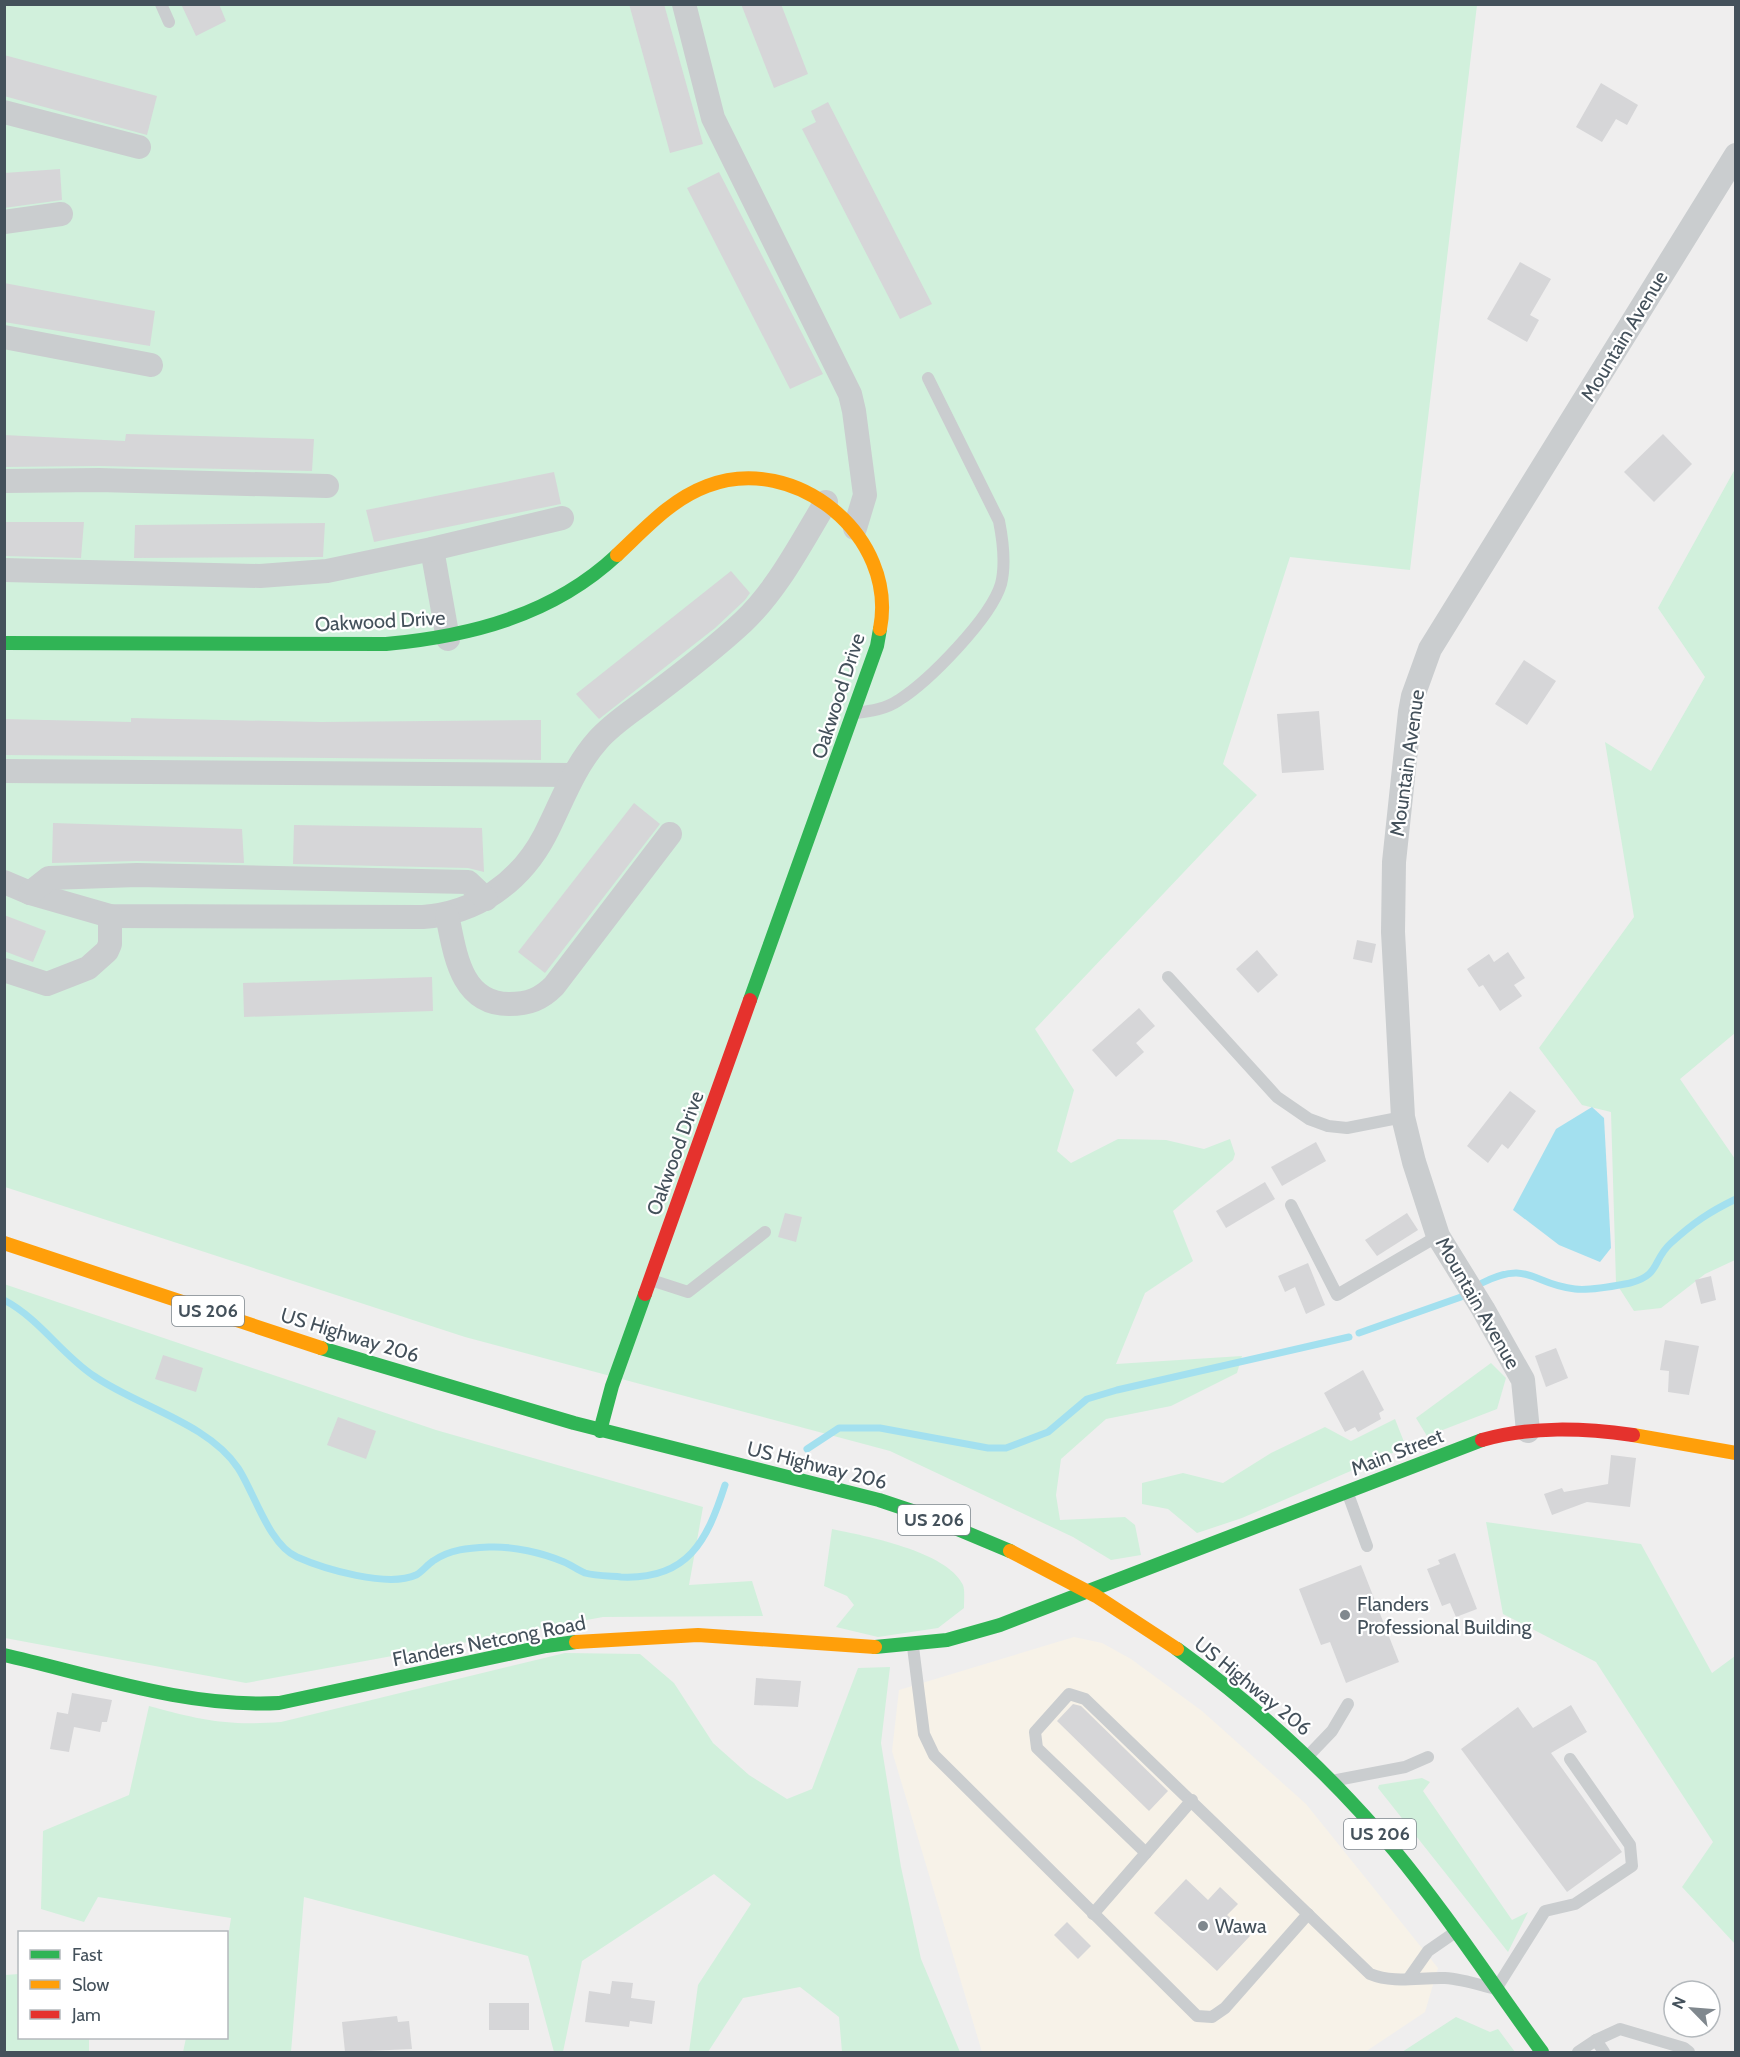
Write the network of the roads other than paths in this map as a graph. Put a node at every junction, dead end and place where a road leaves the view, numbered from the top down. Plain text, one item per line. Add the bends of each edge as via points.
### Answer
1 (161, 4) edge
2 (684, 4) edge
3 (170, 22) dead end
4 (4, 112) edge
5 (139, 147) dead end
6 (1736, 155) edge
7 (61, 214) dead end
8 (4, 222) edge
9 (4, 337) edge
10 (151, 365) dead end
11 (928, 378) dead end
12 (4, 482) edge
13 (327, 486) dead end
14 (826, 502) junction
15 (562, 518) dead end
16 (855, 528) junction
17 (432, 549) junction
18 (4, 570) edge
19 (448, 639) junction
20 (4, 643) edge
21 (855, 713) junction
22 (4, 771) edge
23 (572, 775) junction
24 (670, 834) dead end
25 (4, 882) edge
26 (30, 893) junction
27 (486, 899) junction
28 (447, 915) junction
29 (110, 916) junction
30 (4, 970) edge
31 (1168, 977) dead end
32 (1404, 1117) junction
33 (1291, 1205) dead end
34 (765, 1232) dead end
35 (1438, 1236) junction
36 (4, 1243) edge
37 (650, 1280) junction
38 (600, 1431) junction
39 (1528, 1431) junction
40 (1736, 1453) edge
41 (1348, 1492) junction
42 (1368, 1546) dead end
43 (1087, 1593) junction
44 (912, 1645) junction
45 (4, 1655) edge
46 (1348, 1704) dead end
47 (1308, 1756) junction
48 (1428, 1757) dead end
49 (1570, 1759) dead end
50 (1332, 1781) junction
51 (1192, 1800) junction
52 (1146, 1853) junction
53 (1093, 1914) junction
54 (1308, 1914) junction
55 (1457, 1932) junction
56 (1409, 1978) junction
57 (1496, 1989) junction
58 (1596, 2040) junction
59 (1542, 2052) edge
60 (1578, 2052) edge
61 (1604, 2052) edge
62 (1689, 2052) edge

1 - 3 lane
2 - 16 street via 713,118 849,394 865,495
4 - 5 street
6 - 32 street, Mountain Avenue via 1430,649 1415,688 1402,768 1394,862 1393,932
7 - 8 street
9 - 10 street
11 - 21 lane via 999,521 1004,542 1001,584 974,631 919,683 892,704 876,711
12 - 13 street via 99,480
14 - 16 main road, Oakwood Drive
14 - 19 main road, Oakwood Drive via 791,484 768,478 729,479 708,485 666,510 604,567 559,597 497,626
14 - 23 street via 767,596 744,621 600,737
15 - 17 street
16 - 21 main road, Oakwood Drive via 875,567 883,602 877,646
17 - 18 street via 327,571 260,576
17 - 19 street
19 - 20 main road, Oakwood Drive via 375,644
21 - 37 main road, Oakwood Drive
22 - 23 street
23 - 27 street via 531,858 510,882
24 - 28 street via 554,986 534,1001 505,1004 475,993 457,963
25 - 26 street
26 - 27 street via 49,878 137,875 468,882
26 - 29 street
27 - 28 street
28 - 29 street
29 - 30 street via 110,944 88,968 47,984
31 - 32 lane via 1277,1097 1309,1119 1347,1128
32 - 35 street, Mountain Avenue
33 - 35 lane via 1337,1295
34 - 37 lane via 688,1292
35 - 39 street, Mountain Avenue via 1515,1363 1527,1399
36 - 38 main road, US Highway 206 / US 206 via 245,1323
37 - 38 main road, Oakwood Drive
38 - 43 main road, US Highway 206 / US 206 via 835,1487 910,1511 998,1546
39 - 40 main road, Main Street via 1604,1432
39 - 41 main road, Main Street via 1466,1446
41 - 42 lane
41 - 43 main road, Main Street
43 - 44 main road, Flanders Netcong Road via 971,1635
43 - 47 main road, US Highway 206 / US 206 via 1181,1652
44 - 45 main road, Flanders Netcong Road via 832,1646 704,1636 582,1641 252,1706 190,1698
44 - 53 lane via 924,1734 934,1755
46 - 47 lane via 1332,1731
47 - 50 main road, US Highway 206 / US 206
48 - 50 lane via 1406,1767
49 - 57 lane via 1630,1845 1632,1866 1575,1904 1545,1911
50 - 55 main road, US Highway 206 / US 206 via 1395,1851
51 - 52 lane
51 - 52 lane via 1085,1699 1069,1694 1041,1724 1035,1732 1037,1748
51 - 54 lane
52 - 53 lane
53 - 54 lane via 1190,2010 1204,2018 1225,2008
54 - 56 lane via 1370,1974 1393,1980
55 - 56 lane via 1428,1951
55 - 57 main road, US Highway 206 / US 206
56 - 57 lane via 1449,1978
57 - 59 main road, US Highway 206 / US 206
58 - 60 lane
58 - 61 lane
58 - 62 lane via 1623,2030

